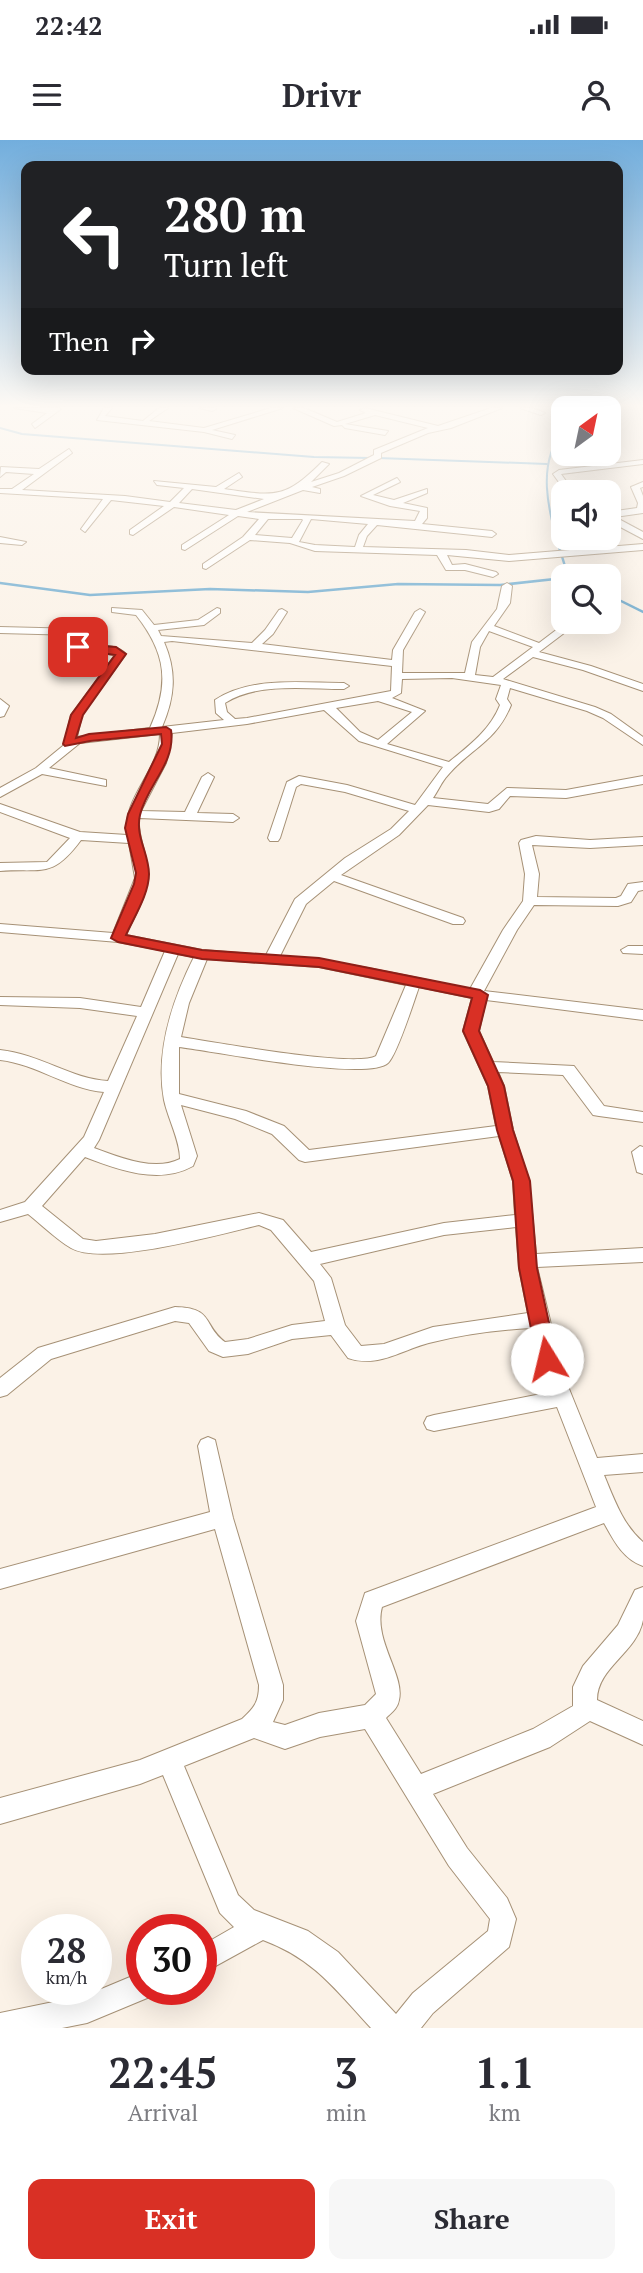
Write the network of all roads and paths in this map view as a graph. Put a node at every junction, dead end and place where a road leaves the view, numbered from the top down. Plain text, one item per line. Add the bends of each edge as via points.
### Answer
1 (78, 496) edge
2 (179, 496) edge
3 (254, 496) edge
4 (278, 496) edge
5 (288, 496) edge
6 (365, 496) edge
7 (411, 496) edge
8 (108, 498) junction
9 (271, 499) junction
10 (393, 503) junction
11 (170, 504) junction
12 (642, 510) edge
13 (237, 513) junction
14 (621, 514) edge
15 (304, 516) junction
16 (265, 517) junction
17 (373, 522) junction
18 (621, 523) edge
19 (407, 525) junction
20 (85, 529) dead end
21 (133, 532) dead end
22 (492, 534) dead end
23 (643, 536) edge
24 (250, 537) junction
25 (0, 540) edge
26 (294, 541) junction
27 (22, 542) dead end
28 (186, 547) dead end
29 (641, 549) edge
30 (358, 550) junction
31 (568, 550) edge
32 (439, 552) junction
33 (564, 553) junction
34 (206, 566) dead end
35 (493, 574) dead end
36 (507, 586) dead end
37 (115, 610) dead end
38 (217, 611) dead end
39 (282, 612) dead end
40 (421, 612) dead end
41 (488, 627) junction
42 (152, 628) junction
43 (0, 630) edge
44 (557, 634) edge
45 (158, 639) junction
46 (254, 646) junction
47 (534, 650) junction
48 (398, 670) junction
49 (343, 672) junction
50 (470, 676) junction
51 (501, 681) junction
52 (643, 688) edge
53 (381, 698) junction
54 (0, 702) edge
55 (344, 704) junction
56 (326, 707) junction
57 (0, 714) edge
58 (232, 722) junction
59 (161, 731) junction
60 (643, 742) edge
61 (69, 744) junction
62 (381, 744) junction
63 (451, 766) junction
64 (40, 770) junction
65 (208, 777) dead end
66 (643, 780) edge
67 (102, 783) dead end
68 (0, 793) edge
69 (421, 805) junction
70 (0, 808) edge
71 (134, 814) junction
72 (189, 817) junction
73 (233, 818) dead end
74 (78, 836) junction
75 (274, 838) dead end
76 (134, 839) junction
77 (643, 841) edge
78 (0, 867) edge
79 (332, 876) junction
80 (643, 886) edge
81 (530, 901) junction
82 (458, 921) dead end
83 (0, 928) edge
84 (118, 938) junction
85 (173, 950) junction
86 (202, 954) junction
87 (271, 959) junction
88 (415, 980) junction
89 (477, 994) junction
90 (0, 1001) edge
91 (145, 1012) junction
92 (643, 1015) edge
93 (174, 1041) junction
94 (0, 1055) edge
95 (486, 1068) junction
96 (113, 1087) junction
97 (172, 1097) junction
98 (643, 1117) edge
99 (505, 1130) junction
100 (83, 1150) junction
101 (31, 1207) junction
102 (0, 1216) edge
103 (524, 1220) junction
104 (643, 1255) edge
105 (306, 1260) junction
106 (527, 1262) junction
107 (541, 1321) junction
108 (336, 1327) junction
109 (0, 1389) edge
110 (561, 1398) junction
111 (435, 1423) dead end
112 (208, 1446) dead end
113 (643, 1464) edge
114 (590, 1467) junction
115 (609, 1512) junction
116 (222, 1518) junction
117 (643, 1556) edge
118 (0, 1579) edge
119 (643, 1597) edge
120 (586, 1707) junction
121 (371, 1716) junction
122 (254, 1724) junction
123 (643, 1733) edge
124 (170, 1761) junction
125 (414, 1789) junction
126 (0, 1811) edge
127 (263, 1925) junction
128 (217, 1952) edge
129 (126, 1993) edge
130 (0, 2027) edge
131 (390, 2028) edge
132 (404, 2028) edge

1 - 8 street
2 - 11 street
3 - 9 street
4 - 9 street
5 - 9 street
6 - 10 street
7 - 10 street
8 - 11 street
8 - 20 street
9 - 13 street
10 - 19 street via 424,510 418,523
11 - 13 street
11 - 21 street
12 - 14 street
13 - 16 street
13 - 28 street
15 - 16 street
15 - 17 street
15 - 26 street via 307,520
16 - 24 street
17 - 19 street
17 - 30 street
18 - 23 street
19 - 22 street
24 - 26 street
24 - 34 street
25 - 27 street
26 - 30 street via 300,546
29 - 33 street
30 - 32 street
31 - 33 street
32 - 33 street via 509,558
32 - 35 street via 449,568
36 - 41 street via 505,604
37 - 42 street via 139,612
38 - 42 street via 201,622
39 - 46 street
40 - 48 street via 398,650
41 - 47 street
41 - 50 street via 478,640
42 - 45 street
43 - 61 street via 79,632 78,647 121,654 77,715
44 - 47 street
45 - 46 street
45 - 59 street via 170,683
46 - 49 street
47 - 51 street
47 - 52 street
48 - 49 street
48 - 50 street
48 - 53 street via 396,693
49 - 55 street
49 - 58 street via 228,694 219,702
50 - 51 street
51 - 60 street via 599,713
51 - 63 street via 501,699 506,705 501,717 483,740
53 - 55 street
53 - 62 street via 420,711
54 - 57 street via 4,706
55 - 56 street
56 - 58 street
56 - 62 street via 338,713 360,739
58 - 59 street
59 - 61 street via 89,737
59 - 71 street via 167,744
61 - 64 street
62 - 63 street
63 - 69 street
64 - 67 street
64 - 68 street
65 - 72 street
66 - 69 street via 566,794 506,792 489,808
69 - 75 street via 299,780 291,785
69 - 79 street via 395,832
70 - 74 street
71 - 72 street
71 - 76 street
72 - 73 street
74 - 76 street
74 - 78 street via 49,867
76 - 84 street via 141,884
77 - 81 street via 527,841
79 - 82 street
79 - 87 street via 296,907
80 - 81 street via 633,887 626,899 618,902
81 - 89 street
83 - 84 street
84 - 85 street
85 - 86 street
85 - 91 street
86 - 87 street
86 - 93 street via 184,993
87 - 88 street
88 - 89 street
88 - 93 street via 383,1059 372,1065
89 - 92 street
89 - 95 street via 471,1031
90 - 91 street via 80,1003
91 - 96 street
93 - 97 street
94 - 96 street via 38,1061 86,1084
95 - 98 street via 568,1070 599,1111
95 - 99 street via 496,1086
96 - 100 street via 98,1127
97 - 99 street via 278,1130 305,1156
97 - 100 street via 189,1156 182,1166 151,1169
99 - 103 street via 521,1181
100 - 101 street
101 - 102 street
101 - 105 street via 78,1244 96,1248 267,1220
103 - 105 street via 444,1229
103 - 106 street
104 - 106 street
105 - 108 street via 327,1288
106 - 107 street
107 - 108 street via 499,1322 429,1335 363,1355 348,1348
107 - 110 street via 547,1359
108 - 109 street via 292,1332 224,1350 214,1345 197,1317 175,1314 45,1353
110 - 111 street
110 - 114 street
112 - 116 street
113 - 114 street
114 - 115 street
115 - 117 street via 625,1541
115 - 121 street via 373,1600 367,1621 388,1699
116 - 118 street
116 - 122 street via 271,1685 271,1700
119 - 120 street via 626,1633 585,1687
120 - 123 street
120 - 125 street via 541,1738
121 - 122 street via 285,1737
121 - 125 street
122 - 124 street
124 - 126 street
124 - 127 street via 229,1904 245,1920
125 - 132 street via 458,1857 498,1907 503,1928 500,1938 424,2003
127 - 128 street
127 - 131 street via 299,1940 328,1962
129 - 130 street via 87,2010

